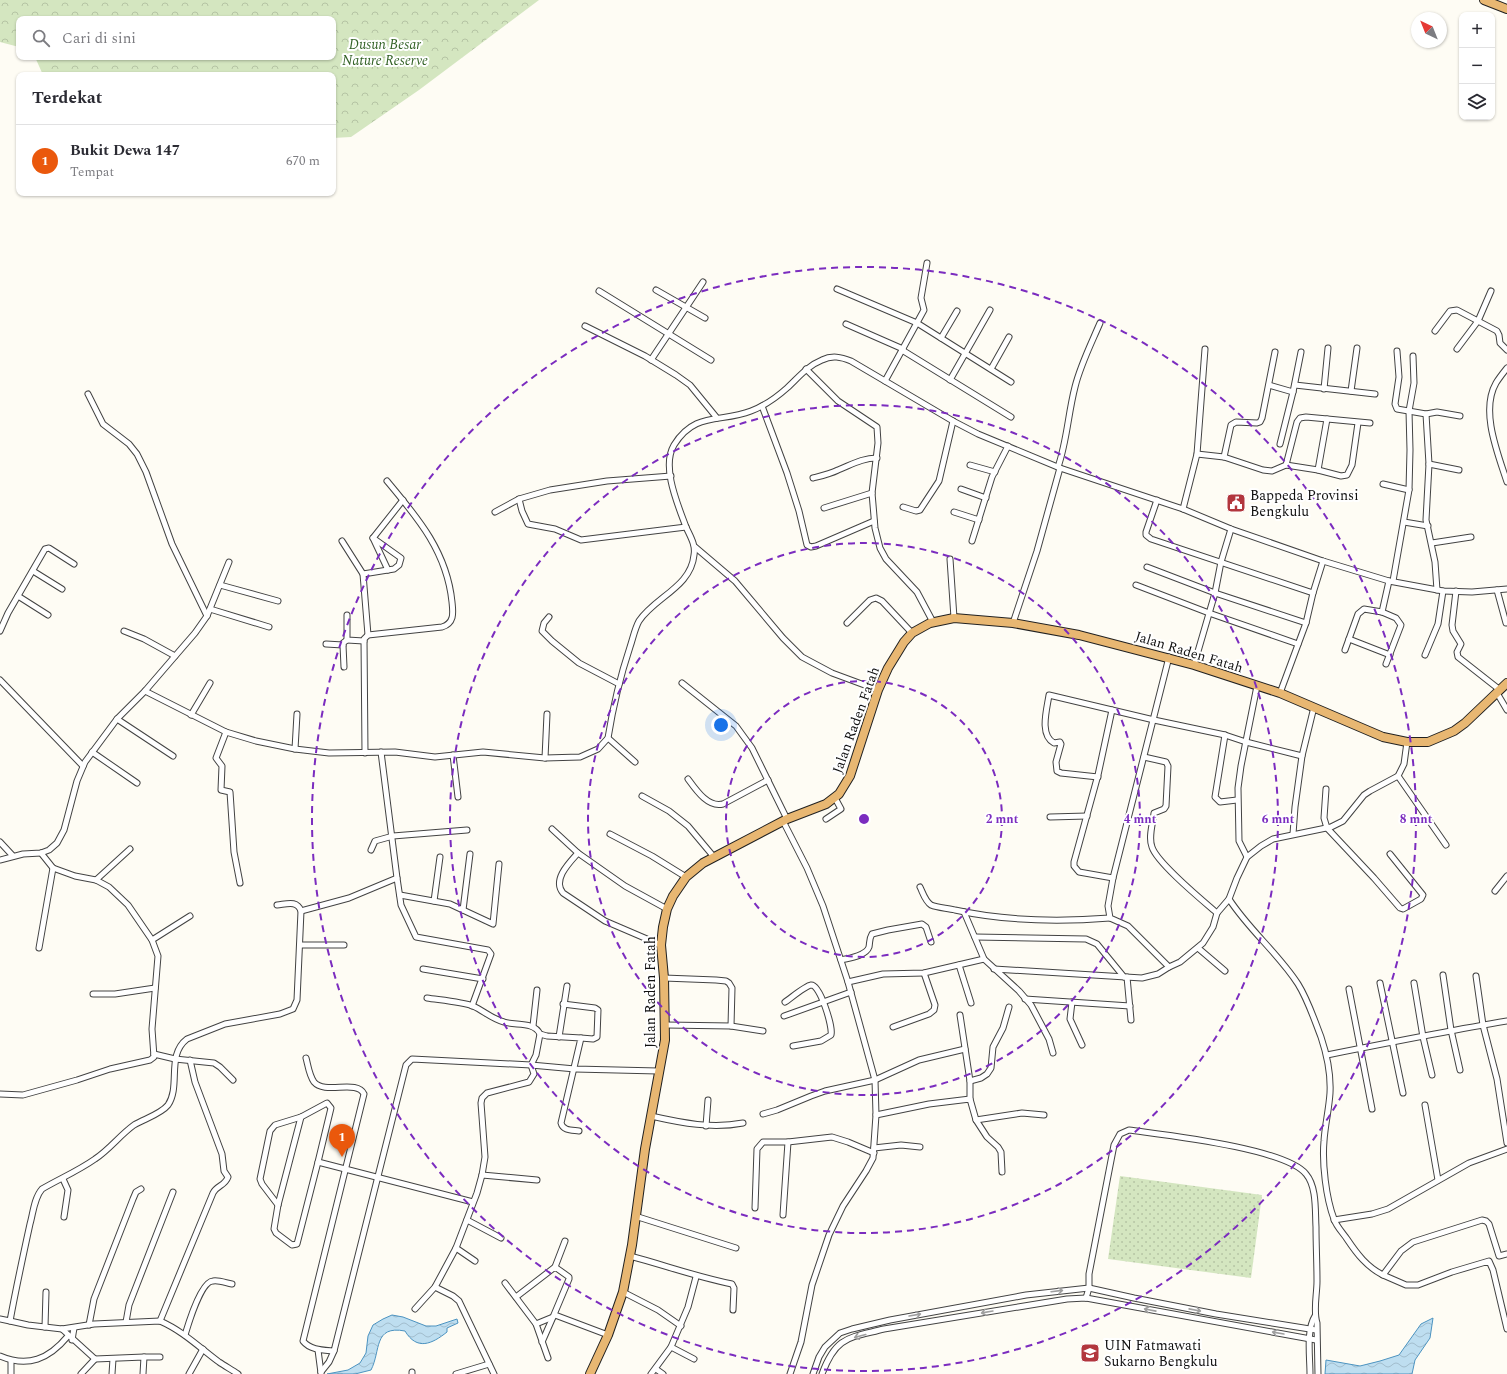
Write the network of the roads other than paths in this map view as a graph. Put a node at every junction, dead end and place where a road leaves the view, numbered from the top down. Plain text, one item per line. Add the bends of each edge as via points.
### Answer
1 (1484, 0) edge
2 (1507, 9) edge
3 (928, 263) dead end
4 (703, 282) dead end
5 (837, 289) dead end
6 (656, 290) dead end
7 (599, 291) dead end
8 (1491, 292) dead end
9 (687, 306) junction
10 (957, 310) dead end
11 (990, 310) dead end
12 (705, 318) dead end
13 (1478, 321) junction
14 (917, 323) junction
15 (1100, 323) dead end
16 (846, 324) dead end
17 (585, 326) dead end
18 (1435, 331) dead end
19 (669, 333) junction
20 (1009, 337) dead end
21 (941, 338) junction
22 (1328, 348) dead end
23 (1357, 348) dead end
24 (1205, 349) dead end
25 (1457, 349) dead end
26 (902, 350) junction
27 (1507, 350) edge
28 (1275, 352) dead end
29 (1301, 352) dead end
30 (1397, 352) dead end
31 (966, 354) junction
32 (1413, 356) dead end
33 (651, 360) junction
34 (711, 360) dead end
35 (1507, 368) edge
36 (806, 369) junction
37 (991, 369) junction
38 (1500, 377) junction
39 (950, 380) junction
40 (1507, 380) edge
41 (885, 381) junction
42 (1012, 382) dead end
43 (1269, 385) junction
44 (1295, 385) junction
45 (1324, 389) junction
46 (1351, 391) junction
47 (1293, 392) junction
48 (88, 394) dead end
49 (1375, 394) dead end
50 (762, 406) junction
51 (1410, 411) junction
52 (1426, 414) junction
53 (1460, 416) dead end
54 (1010, 417) dead end
55 (717, 418) junction
56 (1327, 419) junction
57 (953, 421) junction
58 (1358, 423) junction
59 (1370, 423) dead end
60 (1280, 444) dead end
61 (1008, 446) junction
62 (1197, 454) junction
63 (1224, 457) junction
64 (877, 458) junction
65 (1429, 464) junction
66 (970, 465) dead end
67 (1286, 465) junction
68 (1059, 467) junction
69 (1318, 470) junction
70 (1459, 470) dead end
71 (995, 472) junction
72 (670, 476) junction
73 (813, 478) dead end
74 (387, 481) dead end
75 (1507, 482) edge
76 (1383, 484) dead end
77 (961, 489) dead end
78 (1409, 490) junction
79 (872, 493) junction
80 (986, 498) junction
81 (519, 499) junction
82 (403, 500) junction
83 (1157, 500) junction
84 (903, 507) dead end
85 (824, 508) dead end
86 (1183, 509) junction
87 (495, 512) dead end
88 (954, 512) dead end
89 (979, 520) junction
90 (874, 521) junction
91 (1404, 522) junction
92 (1428, 526) junction
93 (686, 527) junction
94 (1231, 529) junction
95 (1471, 537) dead end
96 (373, 538) junction
97 (342, 540) dead end
98 (972, 541) dead end
99 (1432, 544) junction
100 (695, 547) junction
101 (950, 559) dead end
102 (1323, 561) junction
103 (229, 562) dead end
104 (1221, 562) junction
105 (74, 564) dead end
106 (1147, 567) dead end
107 (388, 570) junction
108 (33, 571) junction
109 (364, 574) junction
110 (1391, 581) junction
111 (220, 585) junction
112 (1136, 585) dead end
113 (62, 589) dead end
114 (1507, 589) edge
115 (1437, 590) junction
116 (1497, 590) junction
117 (1443, 591) junction
118 (1456, 591) junction
119 (1313, 592) junction
120 (1215, 593) junction
121 (18, 596) junction
122 (278, 601) dead end
123 (210, 609) junction
124 (1382, 612) junction
125 (1209, 613) junction
126 (48, 615) dead end
127 (347, 615) dead end
128 (207, 616) junction
129 (549, 617) dead end
130 (954, 618) junction
131 (933, 622) junction
132 (847, 623) dead end
133 (1013, 623) junction
134 (1306, 623) junction
135 (1506, 623) dead end
136 (269, 627) dead end
137 (0, 631) edge
138 (124, 631) dead end
139 (912, 633) junction
140 (368, 635) junction
141 (1349, 639) junction
142 (347, 640) junction
143 (364, 641) junction
144 (326, 644) dead end
145 (1298, 644) junction
146 (343, 645) junction
147 (1345, 650) dead end
148 (1390, 655) junction
149 (1425, 655) dead end
150 (175, 656) junction
151 (1169, 657) junction
152 (1194, 664) junction
153 (1386, 664) dead end
154 (344, 667) dead end
155 (0, 680) edge
156 (210, 683) dead end
157 (682, 683) dead end
158 (1507, 683) edge
159 (619, 684) junction
160 (1257, 686) junction
161 (878, 690) junction
162 (145, 691) junction
163 (1498, 692) junction
164 (1280, 693) junction
165 (1314, 707) junction
166 (1112, 710) junction
167 (1507, 710) edge
168 (297, 714) dead end
169 (547, 714) dead end
170 (191, 715) junction
171 (117, 719) junction
172 (1154, 720) junction
173 (226, 732) junction
174 (1226, 735) junction
175 (608, 738) junction
176 (1246, 742) junction
177 (1407, 742) junction
178 (295, 749) junction
179 (92, 752) junction
180 (381, 752) junction
181 (365, 753) junction
182 (453, 755) junction
183 (173, 756) dead end
184 (1302, 756) junction
185 (1144, 757) junction
186 (545, 758) junction
187 (635, 762) dead end
188 (83, 766) junction
189 (1398, 776) junction
190 (1098, 777) junction
191 (688, 779) dead end
192 (768, 780) junction
193 (137, 783) dead end
194 (1326, 789) dead end
195 (642, 796) dead end
196 (458, 797) dead end
197 (835, 798) junction
198 (1237, 800) junction
199 (1087, 816) junction
200 (1050, 817) dead end
201 (785, 820) junction
202 (826, 820) dead end
203 (1327, 828) junction
204 (552, 829) dead end
205 (466, 830) dead end
206 (610, 834) dead end
207 (1294, 834) junction
208 (393, 836) junction
209 (0, 842) edge
210 (1446, 845) dead end
211 (130, 849) dead end
212 (371, 850) dead end
213 (41, 853) junction
214 (578, 853) junction
215 (470, 854) dead end
216 (1390, 854) dead end
217 (14, 856) junction
218 (714, 856) junction
219 (440, 857) dead end
220 (1247, 857) junction
221 (0, 860) edge
222 (499, 864) dead end
223 (53, 868) junction
224 (1507, 876) edge
225 (686, 877) junction
226 (398, 878) junction
227 (1113, 878) junction
228 (96, 880) junction
229 (240, 883) dead end
230 (920, 887) dead end
231 (1495, 891) dead end
232 (400, 895) junction
233 (1229, 899) junction
234 (434, 901) junction
235 (277, 905) dead end
236 (667, 909) junction
237 (463, 910) junction
238 (301, 911) junction
239 (964, 912) junction
240 (1217, 913) junction
241 (190, 916) dead end
242 (1110, 918) junction
243 (975, 937) junction
244 (152, 940) junction
245 (931, 942) dead end
246 (344, 945) dead end
247 (661, 945) junction
248 (300, 946) junction
249 (39, 948) dead end
250 (1198, 948) junction
251 (984, 959) junction
252 (841, 960) junction
253 (959, 965) junction
254 (1169, 967) junction
255 (994, 968) junction
256 (423, 969) dead end
257 (1225, 971) dead end
258 (924, 973) junction
259 (1443, 975) dead end
260 (1476, 976) dead end
261 (1126, 977) junction
262 (664, 978) junction
263 (483, 979) junction
264 (848, 982) junction
265 (1380, 983) dead end
266 (1414, 983) dead end
267 (567, 986) dead end
268 (155, 988) junction
269 (1350, 989) dead end
270 (537, 990) dead end
271 (851, 992) junction
272 (93, 994) dead end
273 (427, 998) dead end
274 (1025, 999) junction
275 (785, 1002) dead end
276 (824, 1002) junction
277 (1072, 1002) junction
278 (971, 1003) dead end
279 (563, 1004) junction
280 (472, 1006) junction
281 (1130, 1006) junction
282 (1009, 1007) dead end
283 (784, 1016) dead end
284 (960, 1016) dead end
285 (1131, 1020) dead end
286 (1507, 1021) edge
287 (666, 1025) junction
288 (1483, 1025) junction
289 (533, 1026) junction
290 (731, 1026) junction
291 (893, 1027) dead end
292 (1451, 1030) junction
293 (763, 1031) dead end
294 (540, 1034) junction
295 (558, 1037) junction
296 (1423, 1037) junction
297 (581, 1038) junction
298 (1392, 1043) junction
299 (1082, 1045) dead end
300 (793, 1046) dead end
301 (1361, 1048) junction
302 (965, 1049) junction
303 (1053, 1053) dead end
304 (154, 1054) junction
305 (1327, 1055) junction
306 (306, 1058) dead end
307 (175, 1059) junction
308 (190, 1060) junction
309 (531, 1065) junction
310 (575, 1069) junction
311 (1460, 1070) dead end
312 (658, 1071) junction
313 (1432, 1075) dead end
314 (233, 1080) dead end
315 (875, 1080) junction
316 (970, 1081) junction
317 (1403, 1093) dead end
318 (0, 1094) edge
319 (970, 1099) junction
320 (708, 1100) dead end
321 (1425, 1104) dead end
322 (1372, 1109) dead end
323 (763, 1114) dead end
324 (1044, 1115) dead end
325 (301, 1116) junction
326 (651, 1116) junction
327 (876, 1116) junction
328 (976, 1120) junction
329 (743, 1123) dead end
330 (706, 1126) junction
331 (579, 1131) dead end
332 (788, 1142) junction
333 (1507, 1143) edge
334 (920, 1147) dead end
335 (1507, 1149) edge
336 (874, 1150) junction
337 (318, 1162) junction
338 (346, 1169) junction
339 (1002, 1172) dead end
340 (482, 1175) junction
341 (379, 1177) junction
342 (63, 1179) junction
343 (537, 1180) dead end
344 (1438, 1180) junction
345 (141, 1189) dead end
346 (173, 1192) dead end
347 (473, 1202) junction
348 (278, 1205) junction
349 (755, 1208) dead end
350 (783, 1215) dead end
351 (64, 1216) dead end
352 (635, 1216) junction
353 (467, 1220) junction
354 (1334, 1220) junction
355 (501, 1238) dead end
356 (566, 1241) dead end
357 (456, 1248) junction
358 (736, 1248) dead end
359 (1507, 1254) edge
360 (630, 1256) junction
361 (1499, 1256) junction
362 (475, 1261) dead end
363 (1489, 1261) junction
364 (555, 1267) junction
365 (1383, 1275) junction
366 (696, 1276) junction
367 (505, 1283) dead end
368 (232, 1284) dead end
369 (435, 1287) junction
370 (1089, 1288) junction
371 (46, 1292) dead end
372 (623, 1292) junction
373 (516, 1297) junction
374 (1086, 1298) junction
375 (415, 1309) dead end
376 (733, 1310) dead end
377 (554, 1316) junction
378 (1315, 1316) junction
379 (0, 1318) edge
380 (10, 1321) junction
381 (160, 1321) junction
382 (126, 1322) junction
383 (536, 1324) junction
384 (89, 1325) junction
385 (681, 1326) junction
386 (45, 1327) junction
387 (74, 1328) junction
388 (62, 1329) junction
389 (1507, 1329) edge
390 (1310, 1330) junction
391 (1316, 1330) junction
392 (185, 1335) junction
393 (608, 1335) junction
394 (68, 1336) junction
395 (1310, 1339) junction
396 (72, 1340) junction
397 (1316, 1340) junction
398 (542, 1342) junction
399 (671, 1347) junction
400 (203, 1349) junction
401 (318, 1350) junction
402 (334, 1351) junction
403 (0, 1356) edge
404 (144, 1357) junction
405 (160, 1357) dead end
406 (548, 1358) dead end
407 (95, 1359) junction
408 (113, 1359) junction
409 (694, 1359) dead end
410 (11, 1361) junction
411 (489, 1364) junction
412 (656, 1368) junction
413 (321, 1373) edge
414 (11, 1374) edge
415 (81, 1374) edge
416 (112, 1374) edge
417 (143, 1374) edge
418 (189, 1374) edge
419 (238, 1374) edge
420 (456, 1374) edge
421 (494, 1374) edge
422 (590, 1374) edge
423 (651, 1374) edge
424 (663, 1374) edge
425 (790, 1374) edge
426 (813, 1374) edge
427 (822, 1374) edge
428 (1310, 1374) edge
429 (1318, 1374) edge

1 - 2 highway
3 - 14 street via 921,298 924,310
4 - 9 street
5 - 14 street
6 - 9 street
7 - 19 street
8 - 13 street
9 - 12 street
9 - 19 street
10 - 21 street
11 - 31 street
13 - 18 street via 1454,309
13 - 25 street
13 - 27 street via 1496,331 1500,343
14 - 21 street
14 - 26 street
15 - 68 street via 1075,386
16 - 26 street
17 - 33 street
19 - 33 street
19 - 34 street
20 - 37 street
21 - 31 street
22 - 45 street
23 - 46 street
24 - 62 street
26 - 39 street
26 - 41 street
28 - 43 street
29 - 44 street
30 - 51 street via 1396,407
31 - 37 street
31 - 39 street
32 - 51 street via 1414,383
33 - 55 street via 690,385
35 - 38 street
36 - 41 street via 823,359 836,356 851,361
36 - 50 street via 786,389
36 - 64 street via 838,401 877,427
37 - 42 street
38 - 40 street
38 - 75 street via 1493,389 1490,416
39 - 54 street
41 - 57 street
43 - 47 street
43 - 63 street via 1261,421 1236,422 1232,425
44 - 45 street
44 - 47 street
45 - 46 street
46 - 49 street
47 - 60 street
48 - 128 street via 103,424 129,444 137,454 172,544
50 - 55 street via 735,416
50 - 90 street via 787,473 807,545 816,546
51 - 52 street
51 - 78 street
52 - 53 street via 1438,412
52 - 65 street
55 - 72 street via 696,424 682,435 672,450
56 - 58 street
56 - 67 street via 1306,417 1298,420
56 - 69 street
57 - 61 street
57 - 84 street via 940,476 934,489 920,510
58 - 59 street
58 - 69 street via 1349,473 1341,476
61 - 68 street
61 - 71 street
62 - 63 street
62 - 86 street
63 - 67 street via 1263,470 1272,471
64 - 73 street via 869,458
64 - 79 street
65 - 70 street
65 - 92 street via 1426,514
66 - 71 street
67 - 69 street
68 - 83 street
68 - 133 street via 1037,551
71 - 80 street
72 - 81 street via 607,481 550,490
72 - 93 street
74 - 82 street
76 - 78 street
77 - 80 street
78 - 91 street
79 - 85 street
79 - 90 street
80 - 89 street
81 - 87 street
81 - 93 street via 528,524 555,529 580,540
82 - 96 street
82 - 140 street via 438,551 451,593 452,621 442,627
83 - 86 street
83 - 104 street via 1146,532 1148,537
86 - 94 street
88 - 89 street
89 - 98 street
90 - 131 street via 883,554 917,592
91 - 92 street
91 - 110 street
92 - 99 street
93 - 100 street
94 - 102 street
94 - 104 street
95 - 99 street
96 - 107 street
96 - 107 street via 401,558 399,565
97 - 109 street
99 - 115 street
100 - 159 street via 692,567 686,576 640,621
100 - 161 street via 735,581 802,657 832,673
101 - 130 street
102 - 110 street
102 - 119 street
103 - 111 street
104 - 119 street
104 - 120 street
105 - 108 street via 49,548 45,549
106 - 120 street
107 - 109 street
108 - 113 street
108 - 121 street
109 - 140 street
110 - 115 street
110 - 124 street
111 - 122 street
111 - 123 street
112 - 125 street
114 - 116 street
115 - 117 street
116 - 118 street
116 - 135 street
117 - 118 street
117 - 149 street via 1438,624
118 - 163 street via 1452,625 1461,644 1457,652 1458,657
119 - 134 street
120 - 125 street
120 - 134 street
121 - 126 street
121 - 137 street
123 - 128 street
123 - 136 street
124 - 141 street via 1361,610
124 - 148 street via 1396,618 1401,624
125 - 145 street
125 - 152 street
127 - 142 street
128 - 150 street
129 - 159 street via 542,630 552,641 579,664
130 - 131 highway, Jalan Raden Fatah
130 - 133 highway, Jalan Raden Fatah
131 - 139 highway, Jalan Raden Fatah
132 - 139 street via 870,600 876,598 882,601
133 - 151 highway, Jalan Raden Fatah via 1079,635
134 - 145 street
138 - 150 street
139 - 161 highway, Jalan Raden Fatah via 894,658
140 - 143 street
141 - 147 street
141 - 148 street
142 - 143 street
142 - 146 street
143 - 181 street
144 - 146 street
145 - 164 street
146 - 154 street
148 - 153 street
150 - 162 street
151 - 152 highway, Jalan Raden Fatah
151 - 172 street
152 - 160 highway, Jalan Raden Fatah
155 - 188 street
156 - 170 street
157 - 192 street via 740,730
158 - 163 highway, Jalan Raden Fatah
159 - 175 street
160 - 164 highway, Jalan Raden Fatah
160 - 176 street
161 - 197 highway, Jalan Raden Fatah via 850,776
162 - 170 street
162 - 171 street
163 - 167 street
163 - 177 highway, Jalan Raden Fatah via 1454,731 1428,742
164 - 165 highway, Jalan Raden Fatah
165 - 177 highway, Jalan Raden Fatah via 1377,735
165 - 184 street
166 - 172 street
166 - 190 street
166 - 190 street via 1049,695 1046,734 1049,740 1061,744 1056,762 1057,771
168 - 178 street
169 - 186 street
170 - 173 street
171 - 179 street
171 - 183 street
172 - 174 street
172 - 185 street
173 - 178 street
173 - 229 street via 216,758 222,766 222,790 230,792 234,852
174 - 176 street
174 - 198 street via 1215,797 1220,802
175 - 186 street via 598,749 580,757
175 - 187 street
176 - 184 street
176 - 198 street
177 - 189 street via 1404,764
178 - 181 street via 329,753
179 - 188 street
179 - 193 street
180 - 181 street
180 - 182 street via 435,757
180 - 208 street
182 - 186 street via 483,752
182 - 196 street
184 - 207 street
185 - 227 street
185 - 240 street via 1166,762 1168,766 1166,806 1154,813 1150,839 1152,847 1182,882
188 - 213 street via 60,839 54,847
189 - 203 street via 1370,791 1342,821
189 - 210 street
190 - 199 street
191 - 192 street via 707,801 718,806
192 - 201 street
194 - 203 street via 1324,818
195 - 218 street via 688,826
197 - 201 highway, Jalan Raden Fatah via 820,807
197 - 202 street via 841,809
198 - 220 street via 1239,841
199 - 200 street
199 - 227 street via 1074,866 1079,872
201 - 218 highway, Jalan Raden Fatah
201 - 252 street via 823,906
203 - 207 street
203 - 216 street via 1403,909 1421,899 1423,895
204 - 214 street
205 - 208 street
206 - 225 street
207 - 220 street via 1266,842
208 - 212 street via 375,841
208 - 226 street
209 - 217 street
211 - 228 street
213 - 217 street
213 - 223 street
214 - 236 street via 625,886
214 - 247 street via 563,872 559,883 563,893 604,921
215 - 237 street
217 - 221 street
218 - 225 highway, Jalan Raden Fatah
219 - 234 street
220 - 233 street
222 - 237 street via 493,924
223 - 228 street
223 - 249 street
224 - 231 street
225 - 236 highway, Jalan Raden Fatah
226 - 232 street
226 - 238 street via 349,898
227 - 242 street via 1108,906
228 - 244 street via 109,887 128,905
230 - 239 street via 926,900 932,905
232 - 234 street
232 - 263 street via 416,937 488,950 491,957
233 - 240 street
233 - 305 street via 1298,984 1310,1007
234 - 237 street
235 - 238 street via 297,904
236 - 247 highway, Jalan Raden Fatah
238 - 248 street
239 - 242 street via 1050,920
239 - 243 street
240 - 250 street via 1209,935
241 - 244 street
242 - 254 street via 1128,926
243 - 251 street
243 - 261 street via 1091,940
244 - 268 street via 158,956
245 - 252 street via 926,927 922,924 888,930 872,934 866,951
246 - 248 street
247 - 262 highway, Jalan Raden Fatah
248 - 307 street via 297,1000 293,1009 280,1014 226,1024 187,1039
250 - 254 street
250 - 257 street
251 - 253 street
251 - 255 street
252 - 264 street
253 - 258 street
253 - 278 street
254 - 261 street via 1147,978
255 - 261 street
255 - 274 street
256 - 263 street
258 - 264 street via 883,974
258 - 291 street via 935,1005 934,1010
259 - 292 street
260 - 288 street
261 - 281 street
262 - 287 highway, Jalan Raden Fatah
262 - 290 street via 721,980 729,983 732,988
263 - 280 street
264 - 271 street
265 - 298 street
266 - 296 street
267 - 279 street
268 - 272 street via 115,994
268 - 304 street via 152,1029
269 - 301 street
270 - 289 street
271 - 276 street
271 - 315 street
273 - 280 street
274 - 277 street
274 - 303 street via 1038,1016
275 - 276 street via 813,985 818,988
276 - 283 street
276 - 300 street via 832,1030 831,1035 821,1041
277 - 281 street
277 - 299 street via 1070,1019
279 - 295 street
279 - 297 street via 595,1008 599,1011 596,1038
280 - 289 street via 505,1023
281 - 285 street
282 - 316 street via 1003,1028 993,1048 987,1074
284 - 302 street
286 - 288 street
287 - 290 street
287 - 312 highway, Jalan Raden Fatah
288 - 292 street
288 - 333 street via 1497,1079
289 - 294 street
290 - 293 street
292 - 296 street
292 - 311 street
294 - 295 street
294 - 309 street via 536,1055
295 - 297 street
296 - 298 street
296 - 313 street
297 - 310 street
298 - 301 street
298 - 317 street
301 - 305 street
301 - 322 street
302 - 315 street via 919,1060
302 - 316 street
304 - 307 street
304 - 318 street via 150,1060 77,1080 23,1094
305 - 354 street via 1330,1093 1323,1162
306 - 338 street via 310,1075 318,1085 355,1088 364,1092
307 - 308 street
307 - 342 street via 171,1098 167,1106 134,1126 94,1160
308 - 314 street via 214,1063
308 - 381 street via 194,1082 222,1154 224,1171 228,1177 224,1184 215,1188
309 - 310 street
309 - 340 street via 534,1074 529,1082 487,1093 482,1098 485,1157
309 - 341 street via 412,1059 408,1061
310 - 312 street
310 - 331 street via 561,1123 565,1129
312 - 326 highway, Jalan Raden Fatah
315 - 323 street via 825,1091
315 - 327 street
316 - 319 street
319 - 327 street via 929,1104
319 - 328 street
320 - 330 street
321 - 344 street
324 - 328 street via 1022,1113
325 - 337 street via 328,1103 331,1108
325 - 348 street
325 - 348 street via 275,1125 270,1131 260,1179
326 - 330 street
326 - 352 highway, Jalan Raden Fatah
327 - 336 street
328 - 339 street via 987,1137 1000,1149
329 - 330 street
332 - 336 street via 832,1137
332 - 349 street via 763,1142 757,1149
332 - 350 street
334 - 336 street via 901,1145
335 - 344 street via 1469,1163
336 - 425 street via 870,1166 843,1206 829,1235 812,1285 801,1342
337 - 338 street
337 - 348 street via 295,1245 274,1231
338 - 341 street
338 - 401 street via 302,1341
340 - 343 street
340 - 347 street
341 - 347 street
341 - 402 street
342 - 351 street via 68,1190
342 - 380 street via 39,1192
344 - 354 street via 1381,1212
345 - 384 street via 133,1198 94,1299
346 - 382 street via 129,1305
347 - 353 street
352 - 358 street
352 - 360 highway, Jalan Raden Fatah
353 - 355 street
353 - 357 street
354 - 365 street via 1360,1257
356 - 364 street
357 - 362 street
357 - 369 street
359 - 361 street
360 - 366 street
360 - 372 highway, Jalan Raden Fatah
361 - 363 street
361 - 365 street via 1489,1224 1482,1220 1413,1242 1400,1251
363 - 365 street via 1418,1285 1406,1285
363 - 389 street
364 - 373 street
364 - 377 street via 569,1278
366 - 376 street via 733,1285
366 - 385 street
367 - 373 street
368 - 392 street via 213,1280 208,1283 198,1299
369 - 375 street
369 - 411 street via 459,1301
370 - 374 street
370 - 378 street via 1089,1274 1114,1145 1120,1134 1129,1130 1204,1141 1269,1155 1297,1166 1306,1174 1313,1188 1316,1227
370 -> 390 street
426 -> 370 street via 825,1347 834,1337 852,1329 1026,1295
371 - 386 street
372 - 385 street via 658,1310
372 - 393 highway, Jalan Raden Fatah
373 - 383 street
395 -> 374 street
374 -> 427 street via 1018,1306 884,1329 855,1337 838,1344 829,1356
377 - 383 street
377 - 393 street
377 - 398 street
378 - 390 street
378 - 391 street
379 - 380 street
380 - 386 street
381 - 382 street
381 - 392 street
382 - 384 street
383 - 398 street
384 - 387 street
385 - 399 street
386 - 388 street
387 - 388 street
387 - 396 street
388 - 394 street
390 - 391 street
390 - 395 street
391 - 397 street
392 - 400 street
393 - 422 highway, Jalan Raden Fatah
394 - 396 street
394 - 410 street via 45,1356 25,1362
395 - 397 street
395 - 428 street
396 - 407 street
397 - 429 street
398 - 406 street
399 - 409 street
399 - 412 street
400 - 418 street
400 - 419 street
401 - 402 street
401 - 413 street
402 - 413 street
403 - 410 street
404 - 405 street
404 - 408 street
404 - 417 street
407 - 408 street
407 - 415 street
408 - 416 street
410 - 414 street
411 - 420 street
411 - 421 street
412 - 423 street
412 - 424 street

